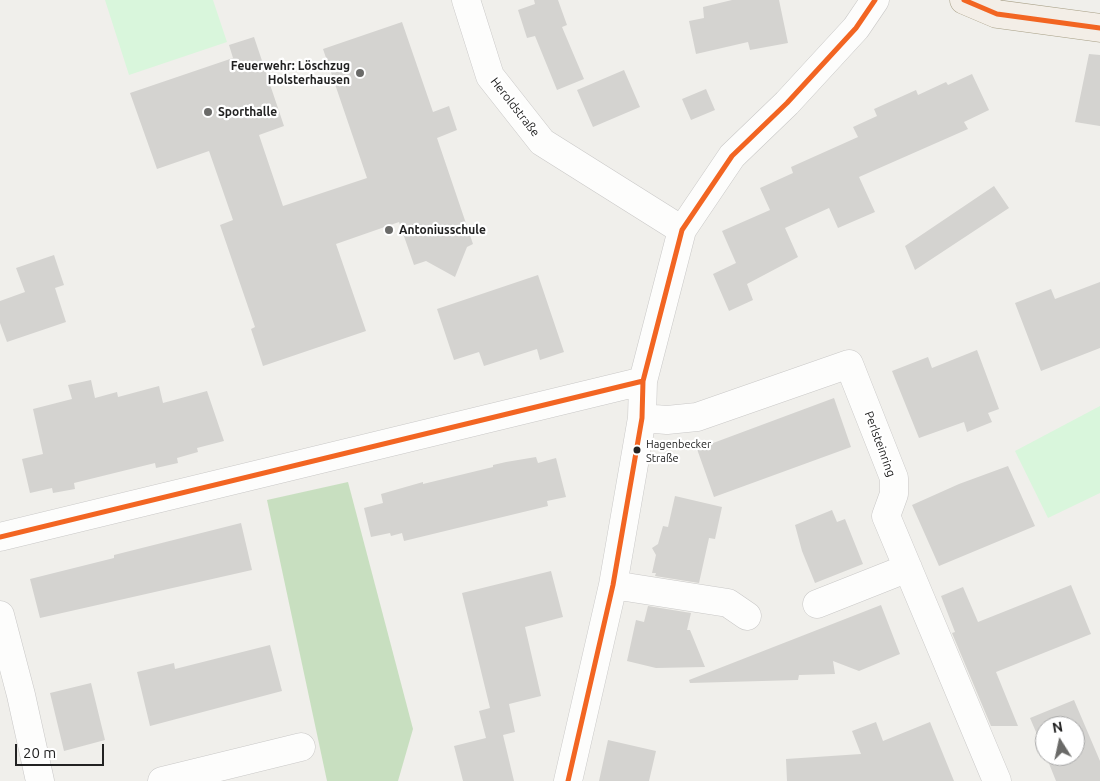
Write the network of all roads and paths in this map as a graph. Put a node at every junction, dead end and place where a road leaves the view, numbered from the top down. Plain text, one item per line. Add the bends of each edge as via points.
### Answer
1 (466, 0) edge
2 (875, 0) edge
3 (964, 0) edge
4 (1100, 28) edge
5 (682, 230) junction
6 (643, 381) junction
7 (642, 418) junction
8 (0, 537) edge
9 (908, 568) junction
10 (613, 585) junction
11 (817, 604) dead end
12 (0, 615) edge
13 (747, 616) dead end
14 (301, 747) dead end
15 (40, 781) edge
16 (162, 781) edge
17 (568, 781) edge
18 (996, 781) edge

1 - 5 street, Heroldstraße via 490,76 542,142
2 - 5 street via 838,48 732,156
3 - 4 main road via 997,14
5 - 6 street
6 - 7 street
6 - 8 street
7 - 9 street, Perlsteinring via 697,418 849,364 894,478 894,494 886,516
7 - 10 street
9 - 11 street
9 - 18 street, Perlsteinring
10 - 13 street via 728,603
10 - 17 street
12 - 15 street
14 - 16 street

